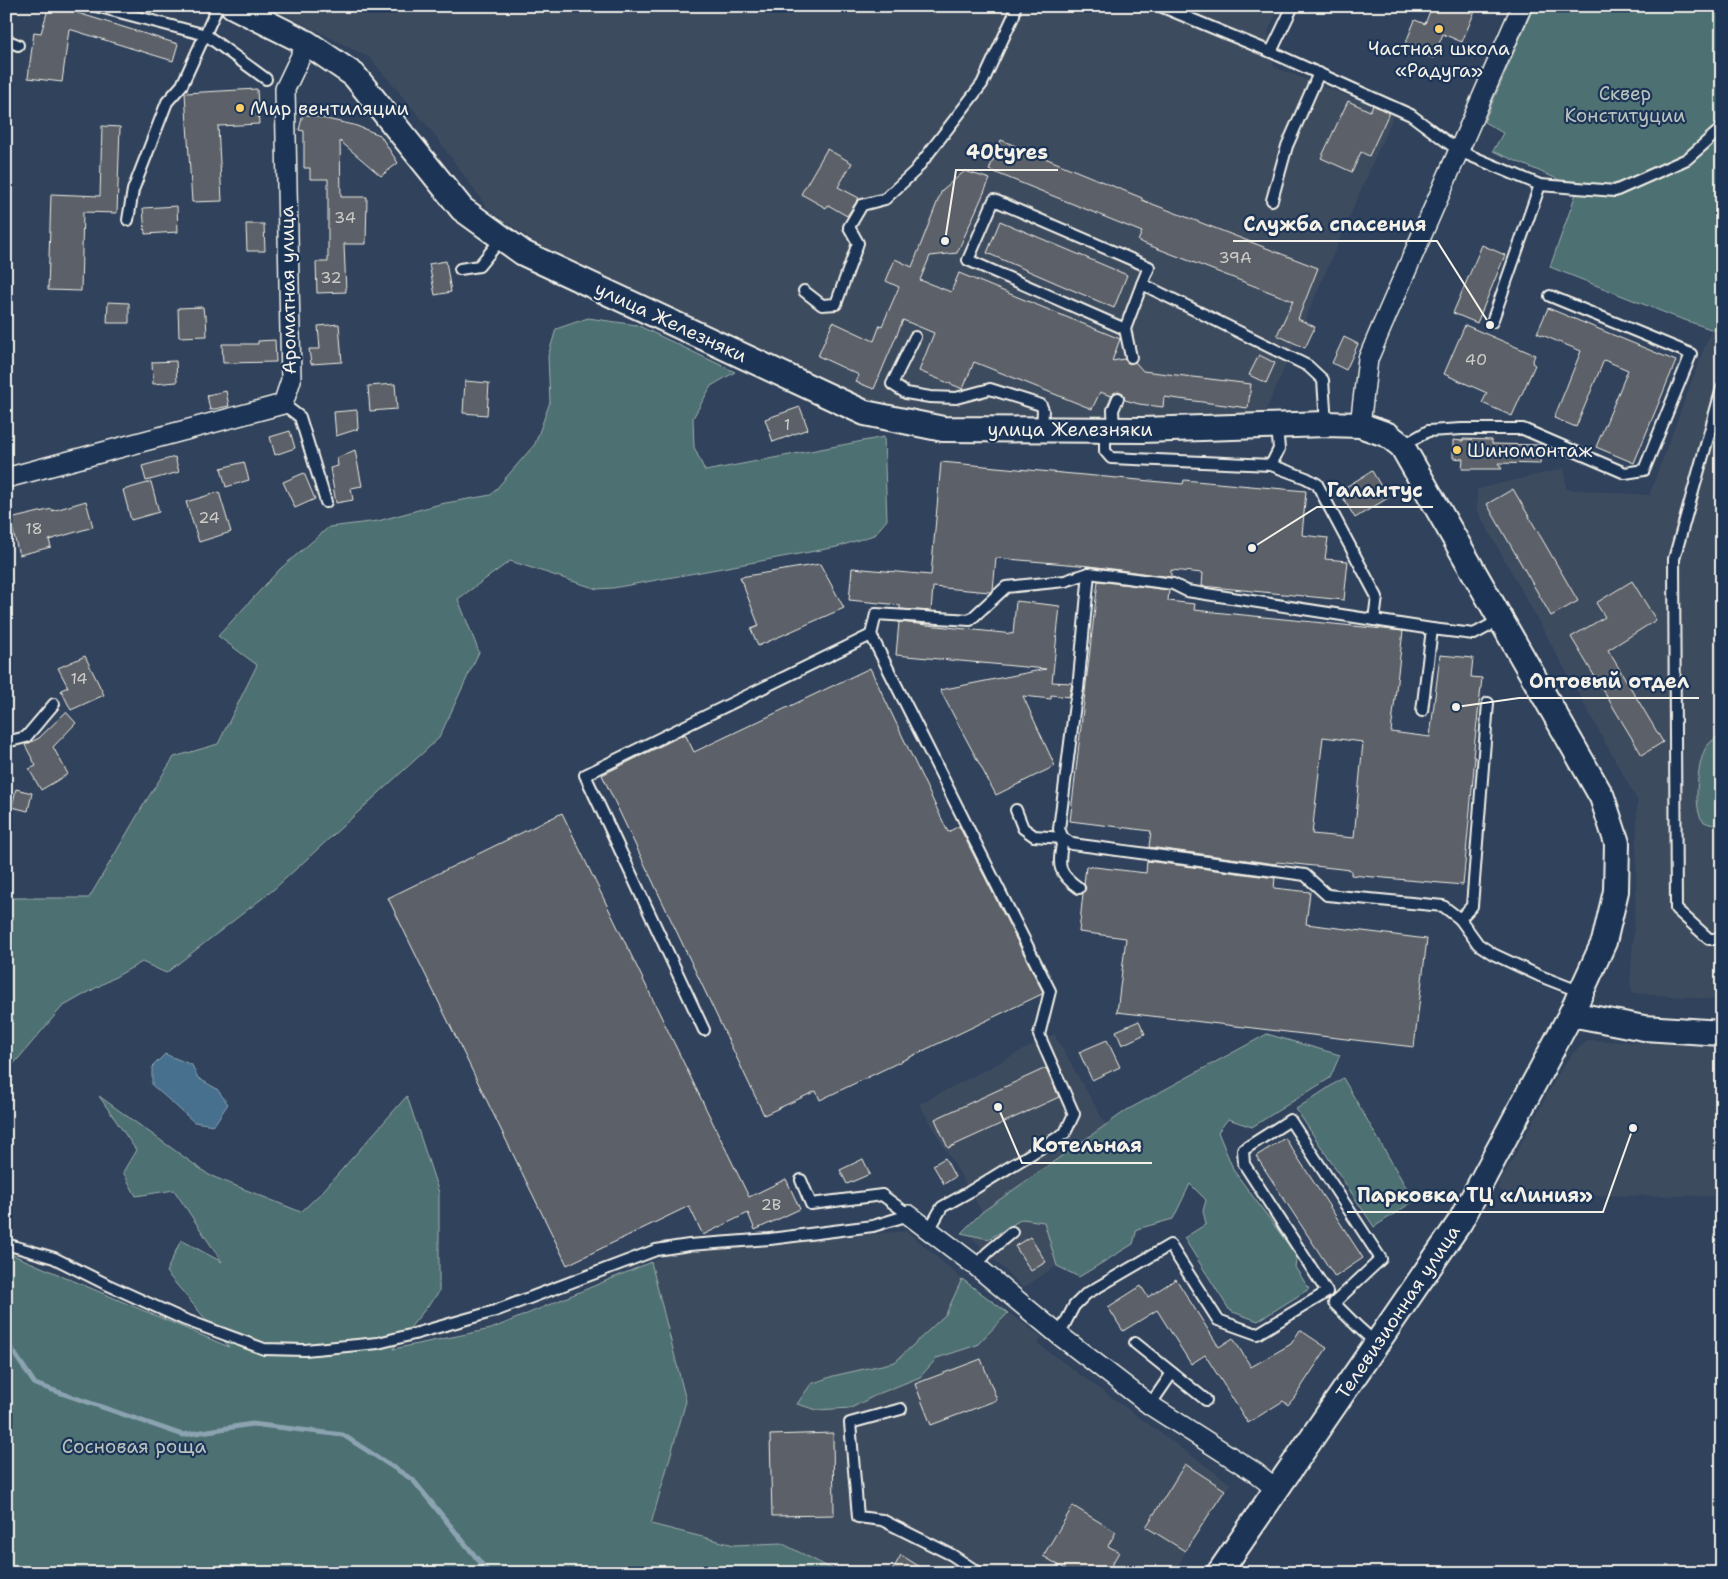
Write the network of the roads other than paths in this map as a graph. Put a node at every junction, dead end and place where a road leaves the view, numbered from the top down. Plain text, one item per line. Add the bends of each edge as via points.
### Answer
1 (96, 6) edge
2 (218, 6) edge
3 (233, 6) edge
4 (1015, 6) edge
5 (1160, 6) edge
6 (1293, 6) edge
7 (1522, 6) edge
8 (206, 35) junction
9 (6, 40) edge
10 (307, 43) junction
11 (18, 45) dead end
12 (1271, 52) junction
13 (1319, 73) junction
14 (266, 79) dead end
15 (1722, 128) edge
16 (1459, 151) junction
17 (1540, 185) junction
18 (1272, 200) dead end
19 (128, 220) dead end
20 (502, 238) junction
21 (460, 270) dead end
22 (1142, 284) junction
23 (804, 291) dead end
24 (1550, 296) dead end
25 (1492, 322) dead end
26 (1125, 329) junction
27 (915, 337) dead end
28 (1131, 357) dead end
29 (1722, 388) edge
30 (1118, 398) dead end
31 (283, 404) junction
32 (1326, 424) junction
33 (1360, 425) junction
34 (1277, 426) junction
35 (1042, 430) junction
36 (1109, 430) junction
37 (1402, 446) junction
38 (1271, 465) junction
39 (6, 478) edge
40 (326, 502) dead end
41 (1088, 573) junction
42 (1374, 620) junction
43 (1500, 620) junction
44 (1432, 630) junction
45 (871, 634) junction
46 (1488, 703) dead end
47 (54, 704) dead end
48 (1422, 711) dead end
49 (6, 742) edge
50 (1016, 810) dead end
51 (1063, 838) junction
52 (1079, 888) dead end
53 (1460, 919) junction
54 (1722, 939) edge
55 (1581, 992) junction
56 (1571, 1014) junction
57 (704, 1030) dead end
58 (1722, 1033) edge
59 (801, 1180) dead end
60 (909, 1215) junction
61 (928, 1230) junction
62 (1012, 1232) dead end
63 (6, 1244) edge
64 (976, 1266) junction
65 (1326, 1292) junction
66 (1334, 1303) junction
67 (1059, 1335) junction
68 (1135, 1343) dead end
69 (1377, 1344) junction
70 (1172, 1373) junction
71 (1206, 1400) dead end
72 (1150, 1405) junction
73 (901, 1409) dead end
74 (1276, 1489) junction
75 (979, 1573) edge
76 (1219, 1573) edge

1 - 8 lane
2 - 8 lane
3 - 10 street, улица Железняки
4 - 23 lane via 1014,15 982,84 970,100 915,171 885,199 862,205 849,227 858,243 836,304 822,305
5 - 12 lane
6 - 12 lane
7 - 16 street
8 - 14 lane
8 - 19 lane via 182,85 167,102 133,190
9 - 11 lane
10 - 20 street, улица Железняки via 354,75 462,209
10 - 31 street, Ароматная улица via 286,89 291,380
12 - 13 lane
13 - 16 lane via 1411,115
13 - 18 lane via 1287,146
15 - 17 lane via 1687,159 1616,191
16 - 17 lane
16 - 33 street via 1368,359
17 - 25 lane
20 - 21 lane via 479,266
20 - 35 street, улица Железняки via 523,253 866,413 943,430
22 - 26 lane
22 - 26 lane via 1149,267 994,200 968,260
22 - 32 lane via 1308,366 1323,380
24 - 37 lane via 1691,354 1644,470 1626,473 1523,429 1428,432
26 - 28 lane
27 - 35 lane via 892,384 906,393 930,397 956,398 990,389 1041,405
29 - 54 lane via 1674,559 1676,909 1709,939
30 - 36 lane
31 - 39 street
31 - 40 lane via 300,417
32 - 33 street, улица Железняки
32 - 34 street, улица Железняки
33 - 37 street, улица Железняки via 1388,435
34 - 36 street, улица Железняки
34 - 38 lane via 1279,450
35 - 36 street, улица Железняки
36 - 38 lane via 1105,452 1111,458
37 - 43 street, улица Железняки
38 - 42 lane via 1317,484 1378,596
41 - 42 lane via 1173,584 1188,591
41 - 45 lane via 1065,581 1006,587 970,620 876,614
41 - 51 lane via 1078,689 1059,829
42 - 44 lane
43 - 44 lane via 1474,634
43 - 55 street, улица Железняки via 1602,796 1618,843 1616,892 1604,942
44 - 48 lane
45 - 57 lane via 585,775
45 - 61 lane via 1050,991 1039,1035 1074,1114 1065,1133 942,1207
46 - 53 lane via 1472,906
47 - 49 lane via 26,736
50 - 51 lane via 1023,828 1034,836
51 - 52 lane via 1059,864 1066,878
51 - 53 lane via 1072,844 1305,875 1327,894 1442,906
53 - 55 lane via 1478,944 1493,954
55 - 56 street, улица Железняки
56 - 58 street via 1644,1028
56 - 69 street, Телевизионная улица via 1460,1222
59 - 60 lane via 811,1204 882,1195
60 - 61 street
60 - 63 lane via 872,1226 656,1250 495,1311 423,1332 378,1343 305,1350 264,1349 183,1318 54,1258
61 - 64 street
62 - 64 lane
64 - 67 street
65 - 66 lane
65 - 66 lane via 1244,1164 1243,1150 1290,1120 1381,1259
65 - 67 lane via 1257,1334 1218,1320 1170,1245 1086,1294 1074,1306
66 - 69 lane
67 - 72 street
68 - 70 lane
69 - 74 street, Телевизионная улица
70 - 71 lane
70 - 72 lane
72 - 74 street
73 - 75 lane via 850,1423 858,1516 882,1520 952,1555
74 - 76 street, Телевизионная улица

